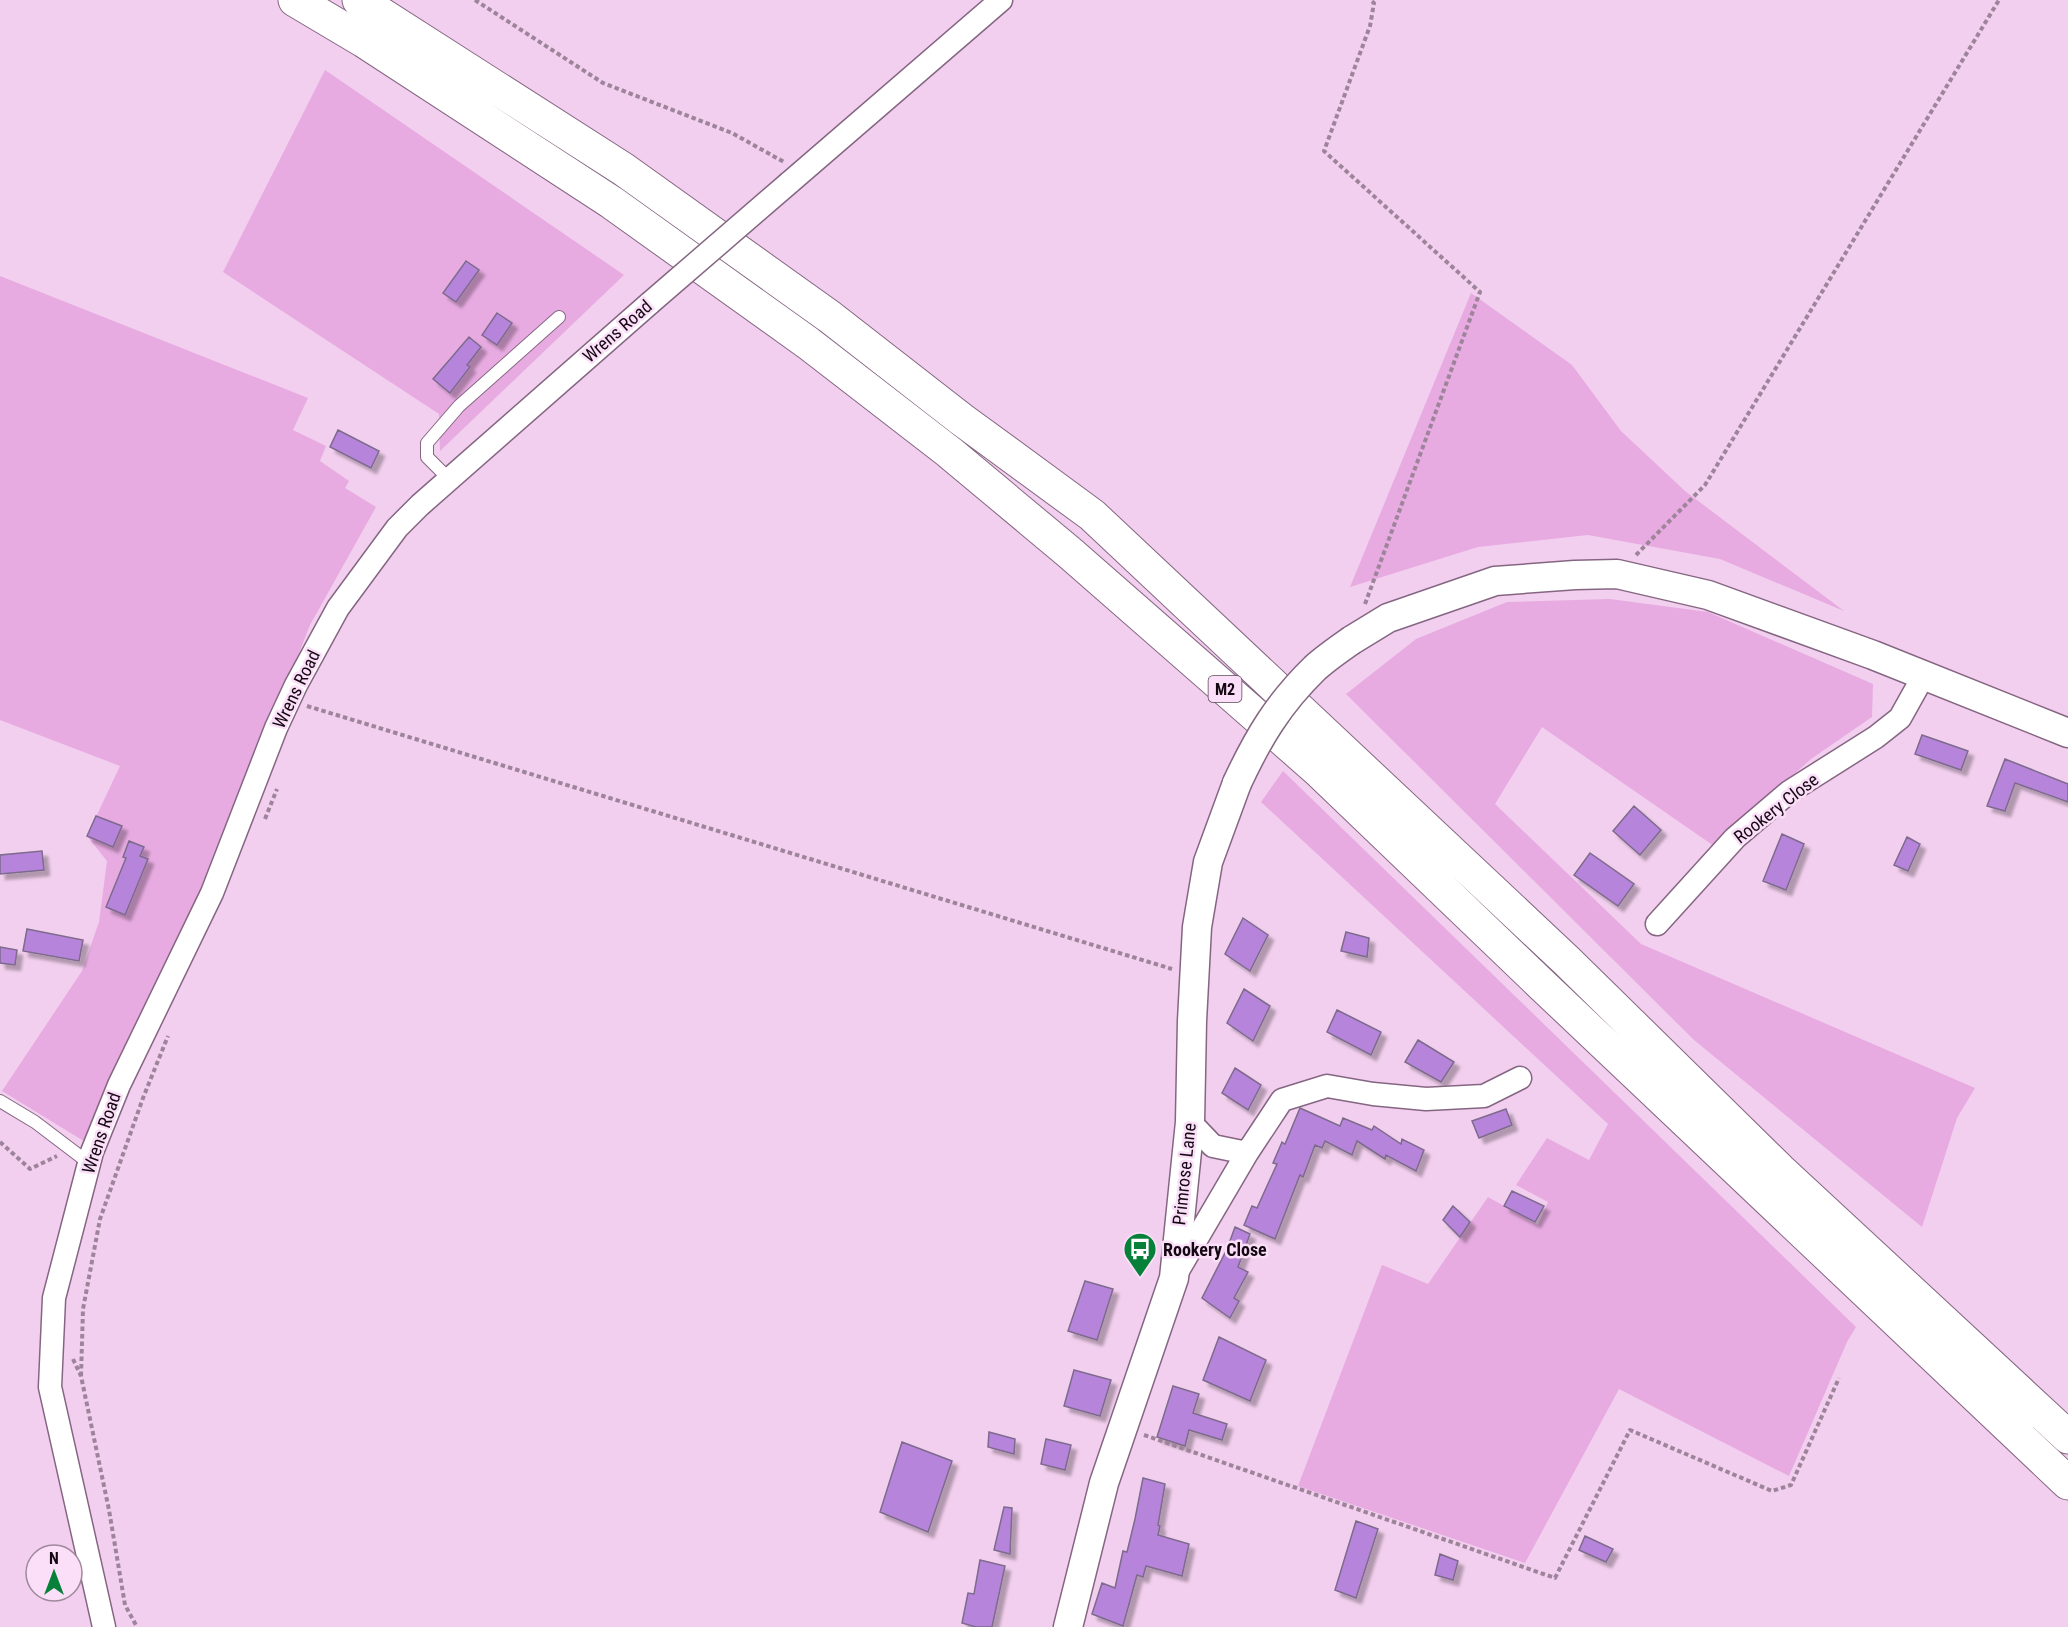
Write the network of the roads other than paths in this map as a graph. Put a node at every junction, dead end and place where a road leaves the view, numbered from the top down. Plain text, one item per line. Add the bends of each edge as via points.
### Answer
1 (295, 0) edge
2 (359, 0) edge
3 (1001, 0) edge
4 (559, 317) dead end
5 (449, 479) junction
6 (1924, 675) junction
7 (2068, 733) edge
8 (1657, 924) dead end
9 (1520, 1078) dead end
10 (0, 1101) edge
11 (1190, 1122) junction
12 (1247, 1153) junction
13 (80, 1156) junction
14 (1174, 1278) junction
15 (2068, 1437) edge
16 (2068, 1483) edge
17 (104, 1627) edge
18 (1068, 1627) edge

1 - 16 highway, M2 via 611,202 808,343 958,459 1319,771
2 - 15 highway, M2 via 623,169 830,317 1092,515 1567,961 1780,1170
3 - 5 street, Wrens Road, bridge
4 - 5 lane via 459,406 427,444 427,457
5 - 13 street, Wrens Road via 397,528 338,608 289,701 212,893
6 - 7 street, Primrose Lane
6 - 8 street, Rookery Close via 1900,718 1789,792 1744,831
6 - 11 street, Primrose Lane, bridge via 1708,595 1617,574 1495,581 1388,618 1316,666 1287,698 1257,741 1237,783 1208,862 1197,927
9 - 12 street via 1484,1096 1426,1099 1327,1086 1282,1100
10 - 13 lane
11 - 12 street via 1212,1146
11 - 14 street, Primrose Lane
12 - 14 street
13 - 17 street, Wrens Road via 54,1298 50,1387
14 - 18 street, Primrose Lane via 1104,1483

